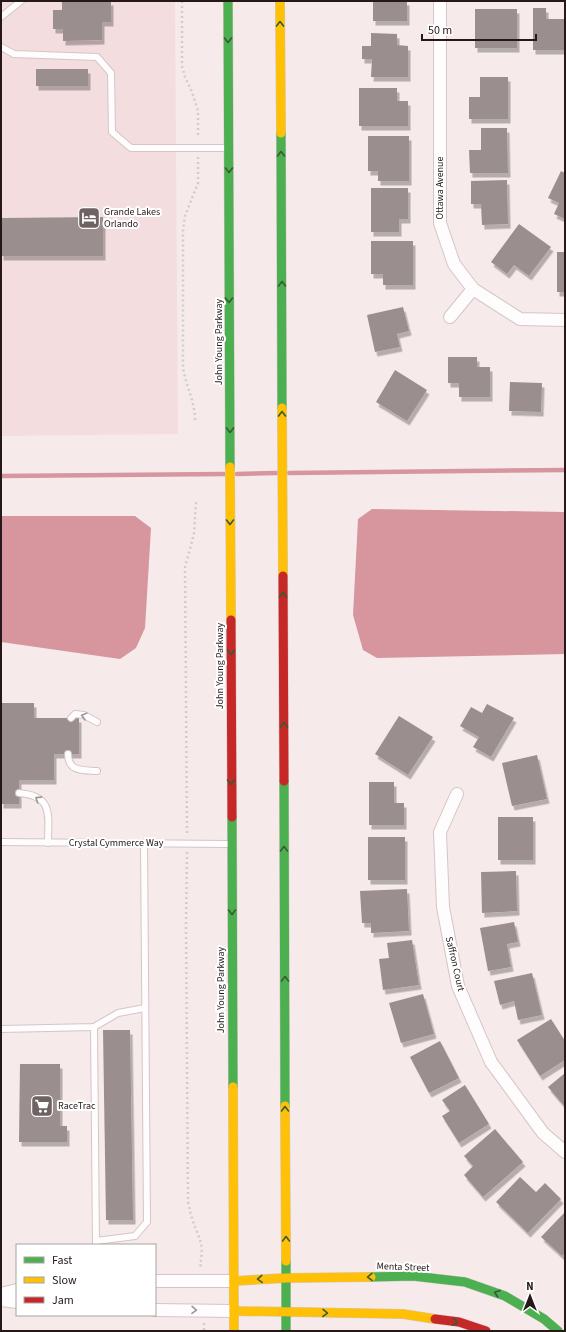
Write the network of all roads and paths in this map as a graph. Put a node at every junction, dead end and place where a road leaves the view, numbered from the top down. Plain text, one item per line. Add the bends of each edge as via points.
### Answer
1 (21, 1) edge
2 (182, 1) edge
3 (228, 1) edge
4 (280, 1) edge
5 (440, 1) edge
6 (1, 18) edge
7 (1, 47) edge
8 (198, 148) junction
9 (229, 148) junction
10 (473, 289) junction
11 (450, 317) dead end
12 (565, 320) edge
13 (195, 420) dead end
14 (196, 502) dead end
15 (71, 718) dead end
16 (97, 722) dead end
17 (68, 754) dead end
18 (96, 771) dead end
19 (19, 793) dead end
20 (457, 794) dead end
21 (1, 842) edge
22 (48, 843) junction
23 (144, 843) junction
24 (187, 844) junction
25 (231, 844) junction
26 (145, 1008) junction
27 (94, 1027) junction
28 (1, 1029) edge
29 (565, 1152) edge
30 (96, 1243) edge
31 (202, 1266) dead end
32 (286, 1278) junction
33 (156, 1281) edge
34 (234, 1281) junction
35 (16, 1290) edge
36 (1, 1294) edge
37 (1, 1300) edge
38 (16, 1302) edge
39 (156, 1310) edge
40 (234, 1311) junction
41 (286, 1313) junction
42 (204, 1323) dead end
43 (483, 1330) edge
44 (204, 1331) edge
45 (234, 1331) edge
46 (286, 1331) edge
47 (558, 1331) edge

1 - 6 lane
2 - 8 path via 182,66 198,111
3 -> 9 main road, John Young Parkway
32 -> 4 main road
5 - 10 street, Ottawa Avenue via 440,223 454,264
7 - 8 lane via 14,54 97,57 111,73 112,132 131,148
8 - 9 lane
8 - 13 path via 198,183 183,230 183,368 195,410
9 -> 25 main road, John Young Parkway
10 - 11 street
10 - 12 street, Ottawa Avenue via 520,319
14 - 24 path via 194,534 185,567
16 -> 15 lane via 84,715 75,714
17 - 18 lane via 68,760 78,770
22 -> 19 lane via 47,808 41,799
20 - 29 street, Saffron Court via 440,832 443,907 458,986 490,1062 543,1133
21 - 22 lane, Crystal Cymmerce Way
22 - 23 lane, Crystal Cymmerce Way
23 - 24 lane, Crystal Cymmerce Way
23 - 26 lane
24 - 25 lane, Crystal Cymmerce Way
24 - 31 path via 188,1202 202,1246
25 -> 34 main road, John Young Parkway
26 - 27 lane via 118,1013
26 - 30 lane via 147,1222 134,1236
27 - 28 lane
27 - 30 lane
32 -> 34 main road, Menta Street
32 - 41 main road
47 -> 32 main road, Menta Street via 544,1319 505,1296 465,1282 413,1276
33 - 34 street
34 - 40 main road, John Young Parkway
35 - 36 street
37 - 38 street
39 -> 40 street
40 - 41 main road
40 - 45 main road, John Young Parkway
41 -> 43 main road via 403,1314 459,1322
41 - 46 main road
42 - 44 path

